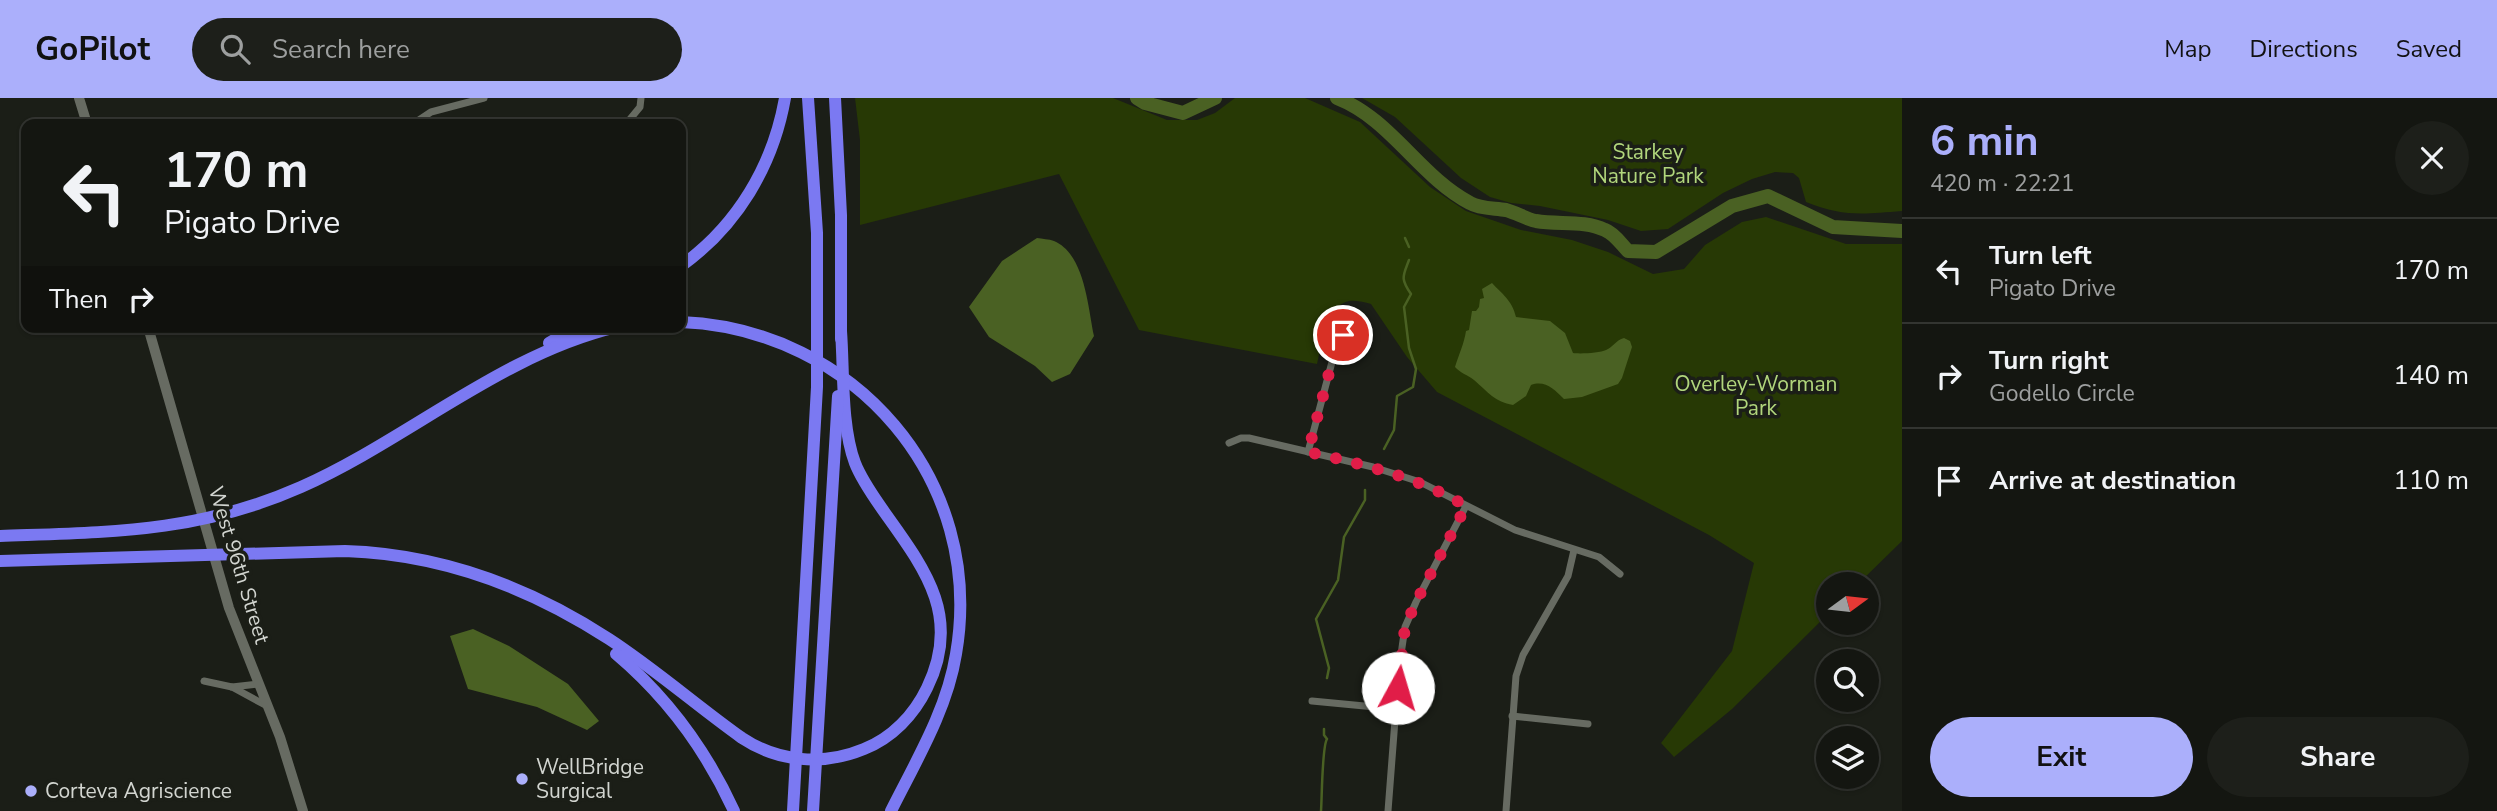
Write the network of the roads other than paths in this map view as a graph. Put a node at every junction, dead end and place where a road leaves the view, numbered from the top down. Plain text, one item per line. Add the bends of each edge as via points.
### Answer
1 (79, 98) edge
2 (484, 98) edge
3 (641, 98) edge
4 (785, 98) edge
5 (808, 98) edge
6 (835, 98) edge
7 (85, 119) edge
8 (421, 119) edge
9 (630, 119) edge
10 (686, 262) edge
11 (1354, 321) dead end
12 (686, 322) edge
13 (841, 331) junction
14 (150, 333) edge
15 (567, 333) edge
16 (599, 333) edge
17 (496, 378) junction
18 (1228, 443) dead end
19 (1308, 452) junction
20 (1466, 506) junction
21 (0, 536) edge
22 (1574, 550) junction
23 (0, 561) edge
24 (1620, 574) dead end
25 (563, 613) junction
26 (204, 681) dead end
27 (258, 684) junction
28 (232, 687) junction
29 (1312, 701) dead end
30 (267, 706) junction
31 (1396, 709) junction
32 (1512, 716) junction
33 (1588, 724) dead end
34 (303, 811) edge
35 (734, 811) edge
36 (793, 811) edge
37 (813, 811) edge
38 (891, 811) edge
39 (1388, 811) edge
40 (1506, 811) edge

1 - 7 main road
2 - 8 street via 431,112
3 - 9 street
4 - 10 highway via 770,153 748,196 719,233
5 - 36 highway via 817,233 817,373
6 - 13 highway
11 - 19 street via 1336,347
12 - 38 highway via 742,329 831,367 867,396 907,440 931,480 949,528 959,581 959,636 946,694
13 - 25 highway via 851,452 863,480 928,576 936,597 940,634 934,672 915,709 900,726 861,750 836,758 775,754 741,738 609,639
13 - 37 highway
14 - 27 main road, West 96th Street via 229,608
15 - 17 highway
16 - 17 highway via 556,347
17 - 21 highway via 327,475 221,516 124,532
18 - 19 street via 1249,438
19 - 20 street via 1420,482
20 - 22 street via 1515,530
20 - 31 street via 1405,627
22 - 24 street via 1599,557
22 - 32 street via 1568,576 1523,655
23 - 25 highway via 345,551 408,556 491,578
25 - 35 highway via 620,657 670,708 706,759
26 - 28 street
27 - 28 street
27 - 30 main road, West 96th Street
28 - 30 street
29 - 31 street
30 - 34 main road, West 96th Street
31 - 39 street
32 - 33 street
32 - 40 street

